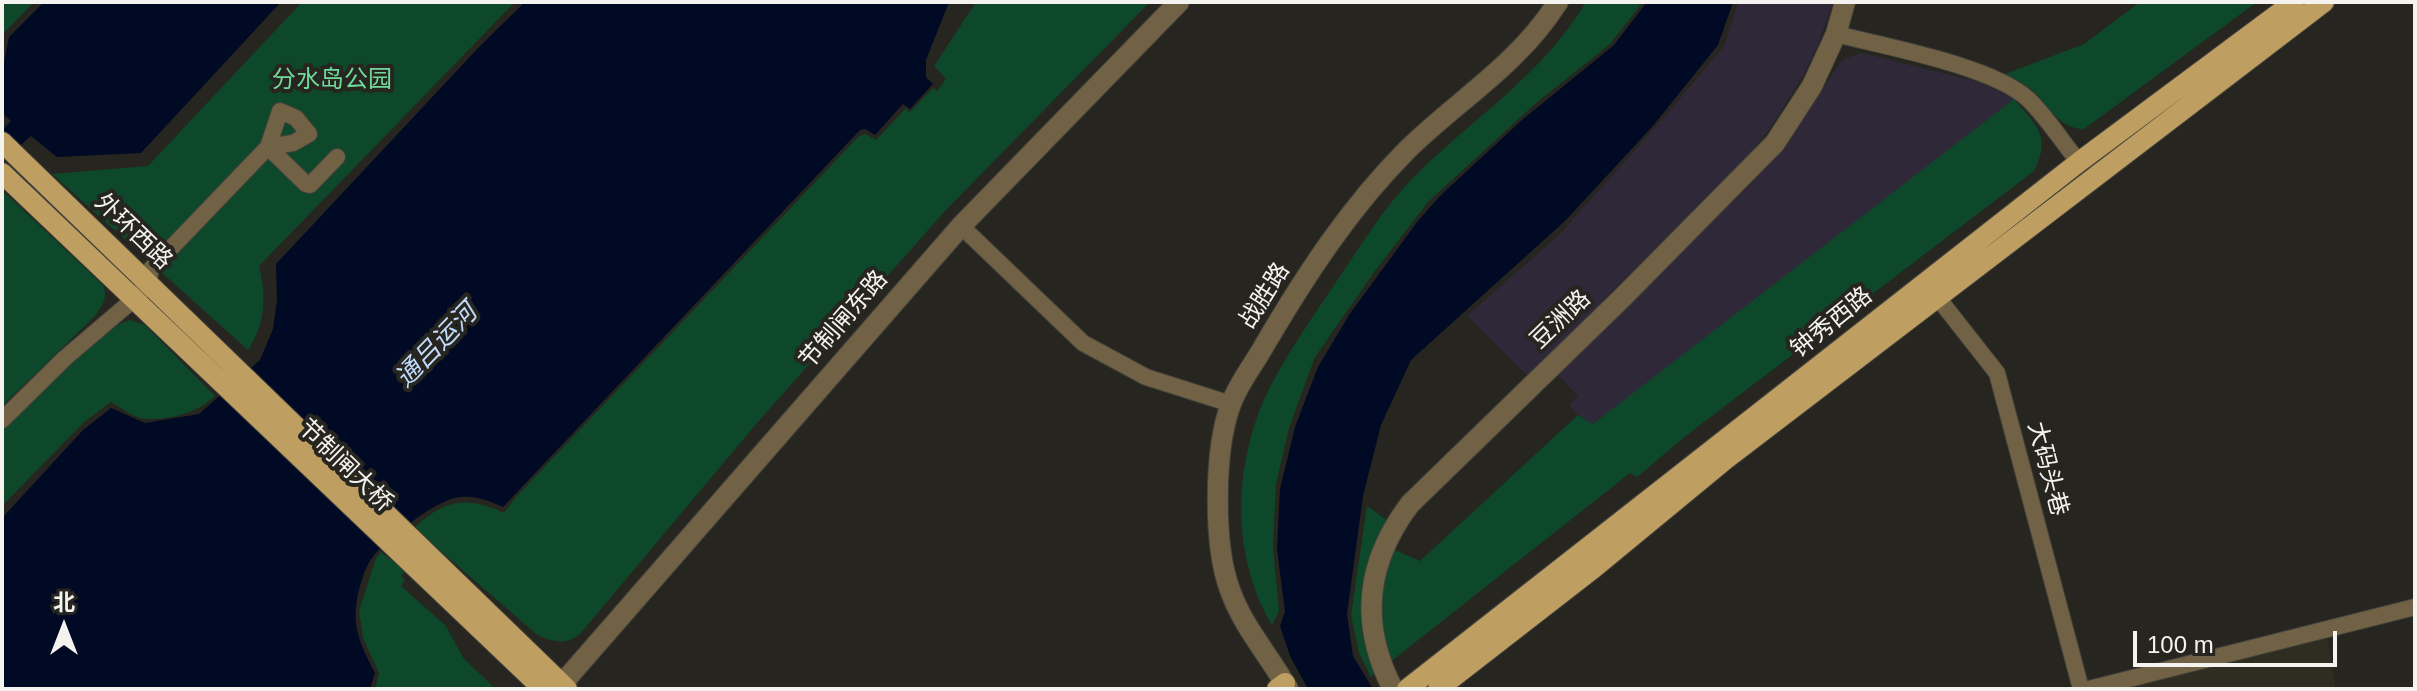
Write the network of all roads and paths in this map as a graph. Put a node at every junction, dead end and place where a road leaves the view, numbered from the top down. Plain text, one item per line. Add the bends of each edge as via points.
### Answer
1 (1179, 2) edge
2 (1558, 2) edge
3 (1845, 2) edge
4 (2294, 2) edge
5 (2324, 2) edge
6 (1836, 34) junction
7 (2, 142) edge
8 (337, 157) dead end
9 (2079, 162) junction
10 (5, 176) edge
11 (961, 226) junction
12 (148, 284) junction
13 (1931, 289) junction
14 (133, 300) junction
15 (206, 340) joint
16 (188, 353) joint
17 (1231, 404) junction
18 (2, 420) edge
19 (1589, 559) junction
20 (2415, 607) edge
21 (471, 611) junction
22 (557, 687) edge
23 (1283, 687) edge
24 (1393, 689) edge
25 (1407, 689) edge
26 (1438, 689) edge
27 (2081, 689) edge
28 (2089, 689) edge

1 - 11 street, 节制闸东路
2 - 17 street, 战胜路 via 1504,68 1372,186 1285,311
3 - 6 street, 豆洲路
4 - 9 main road, 钟秀西路
5 - 13 main road, 钟秀西路
6 - 9 street via 2008,84 2029,100
6 - 24 street, 豆洲路 via 1812,86 1775,143 1394,525 1381,551 1371,609 1381,666
7 - 12 main road, 外环西路
8 - 12 street via 310,185 268,147 151,269
9 - 13 main road, 钟秀西路
10 - 14 main road, 外环西路
11 - 17 street via 1083,343 1146,377
11 - 22 street, 节制闸东路
12 - 14 street
12 - 15 main road, 外环西路
13 - 19 main road, 钟秀西路
13 - 27 street, 大码头巷 via 1997,373
14 - 16 main road, 外环西路
14 - 18 street
15 - 21 main road, 节制闸大桥
16 - 21 main road, 节制闸大桥
17 - 23 street, 战胜路 via 1217,498 1220,545 1229,588
19 - 25 main road, 钟秀西路
19 - 26 main road, 钟秀西路
20 - 28 street
21 - 22 main road

